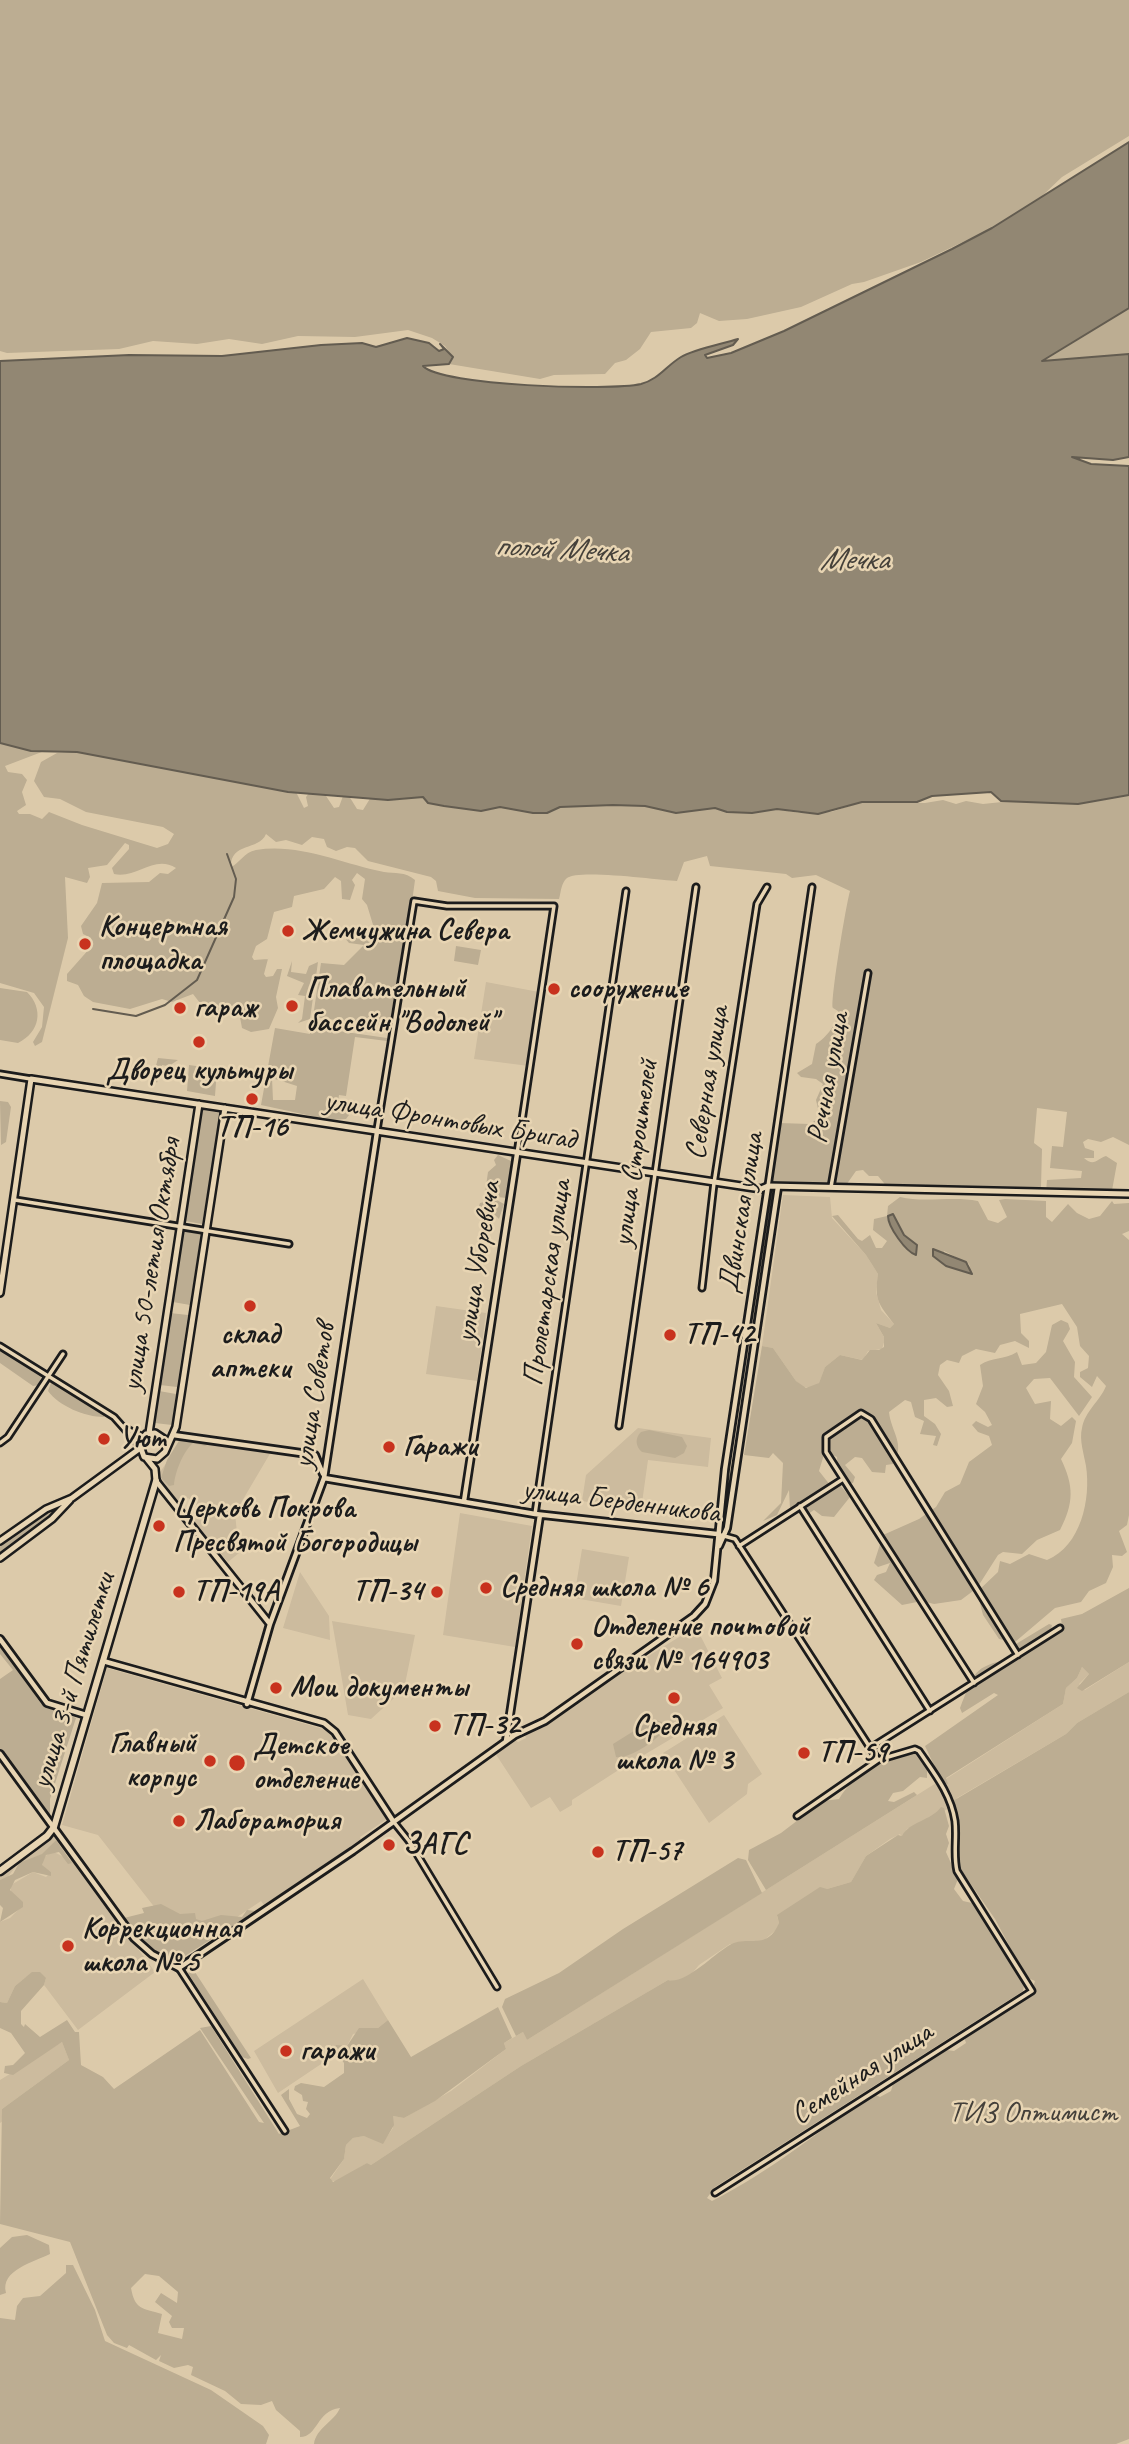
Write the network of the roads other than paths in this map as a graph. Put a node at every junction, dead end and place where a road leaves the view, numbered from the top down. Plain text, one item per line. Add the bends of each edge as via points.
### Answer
1 (696, 887) dead end
2 (767, 887) dead end
3 (812, 887) dead end
4 (626, 891) dead end
5 (554, 905) joint
6 (868, 973) dead end
7 (0, 1074) edge
8 (32, 1079) junction
9 (199, 1104) junction
10 (225, 1108) junction
11 (377, 1132) junction
12 (517, 1154) junction
13 (586, 1164) junction
14 (654, 1175) junction
15 (714, 1183) junction
16 (768, 1186) junction
17 (778, 1187) junction
18 (831, 1189) junction
19 (1129, 1194) edge
20 (14, 1200) junction
21 (181, 1225) junction
22 (207, 1229) junction
23 (289, 1244) dead end
24 (702, 1288) dead end
25 (0, 1293) edge
26 (0, 1346) edge
27 (62, 1354) dead end
28 (50, 1374) junction
29 (619, 1426) dead end
30 (123, 1427) junction
31 (157, 1433) junction
32 (173, 1434) junction
33 (146, 1435) junction
34 (0, 1443) edge
35 (166, 1449) junction
36 (142, 1452) junction
37 (327, 1452) junction
38 (315, 1455) junction
39 (161, 1457) junction
40 (324, 1478) junction
41 (844, 1479) junction
42 (156, 1481) junction
43 (72, 1498) junction
44 (464, 1501) junction
45 (800, 1506) junction
46 (538, 1515) junction
47 (717, 1534) junction
48 (724, 1534) junction
49 (0, 1541) edge
50 (719, 1546) junction
51 (739, 1546) junction
52 (0, 1558) edge
53 (270, 1624) junction
54 (1060, 1628) dead end
55 (0, 1639) edge
56 (1018, 1655) junction
57 (102, 1661) junction
58 (974, 1683) junction
59 (247, 1704) junction
60 (930, 1711) junction
61 (86, 1715) junction
62 (508, 1725) junction
63 (515, 1735) junction
64 (506, 1741) junction
65 (872, 1747) junction
66 (0, 1754) edge
67 (878, 1760) junction
68 (797, 1816) dead end
69 (393, 1821) junction
70 (54, 1827) junction
71 (0, 1871) edge
72 (179, 1968) junction
73 (497, 1987) dead end
74 (285, 2131) dead end
75 (715, 2193) dead end

1 - 14 street, улица Строителей
2 - 15 street, Северная улица via 757,904
3 - 16 street, Двинская улица
4 - 13 street, Пролетарская улица
5 - 11 street, улица Советов via 447,906 414,901
5 - 12 street, улица Уборевича
6 - 18 street, Речная улица
7 - 8 street, улица Фронтовых Бригад
8 - 9 main road, улица Фронтовых Бригад
8 - 20 main road
9 - 10 main road, улица Фронтовых Бригад
9 - 21 main road, улица 50-летия Октября
10 - 11 main road, улица Фронтовых Бригад
10 - 22 main road, улица 50-летия Октября
11 - 12 main road, улица Фронтовых Бригад
11 - 37 street, улица Советов
12 - 13 main road, улица Фронтовых Бригад
12 - 44 street, улица Уборевича
13 - 14 main road, улица Фронтовых Бригад
13 - 46 street, Пролетарская улица
14 - 15 main road, улица Фронтовых Бригад
14 - 29 street, улица Строителей
15 - 16 main road, улица Фронтовых Бригад
15 - 24 street, Северная улица
16 - 17 main road, улица Фронтовых Бригад
16 - 47 street, Двинская улица
17 - 18 main road, улица Фронтовых Бригад
17 - 48 street, Двинская улица
18 - 19 main road, улица Фронтовых Бригад
20 - 21 street
20 - 25 main road
21 - 22 street
21 - 33 main road, улица 50-летия Октября
22 - 23 street
22 - 32 main road, улица 50-летия Октября
26 - 28 street
27 - 28 street
28 - 30 street
28 - 34 street
30 - 33 street
30 - 36 street
31 - 32 main road
31 - 33 main road
31 - 35 main road
32 - 35 main road, улица 50-летия Октября
32 - 38 street
33 - 36 main road
35 - 39 main road
36 - 39 main road
36 - 42 main road via 155,1469
36 - 43 main road
37 - 38 street
37 - 40 street, улица Советов
38 - 40 street
39 - 42 main road
40 - 44 street, улица Берденникова
40 - 53 street, улица Советов
41 - 45 street
41 - 56 street via 824,1442 865,1413
41 - 58 street
42 - 53 street
42 - 57 main road, улица 3-й Пятилетки
43 - 49 main road via 46,1509
43 - 52 main road via 52,1520
44 - 46 street, улица Берденникова
45 - 51 street
45 - 60 street
46 - 47 street, улица Берденникова
46 - 62 street, Пролетарская улица
47 - 48 street, улица Берденникова
47 - 50 street, Двинская улица
48 - 50 street, Двинская улица
48 - 51 street, улица Берденникова
50 - 63 street, Двинская улица via 709,1596 694,1616 545,1721
51 - 65 street, улица Берденникова
53 - 59 street, улица Советов
54 - 56 street
55 - 61 street via 47,1703
56 - 58 street
57 - 59 street
57 - 61 main road, улица 3-й Пятилетки
58 - 60 street
59 - 69 street via 330,1726
60 - 65 street
61 - 70 main road, улица 3-й Пятилетки
62 - 63 street
62 - 64 street, Пролетарская улица
63 - 64 street, Двинская улица
64 - 69 street, Двинская улица
65 - 67 street, улица Берденникова
66 - 70 street
67 - 68 street
67 - 75 street, Семейная улица via 915,1749 946,1791 955,1823 957,1871 1032,1991
69 - 72 street
69 - 73 street
70 - 71 main road, улица 3-й Пятилетки
70 - 72 street via 134,1938
72 - 74 street

